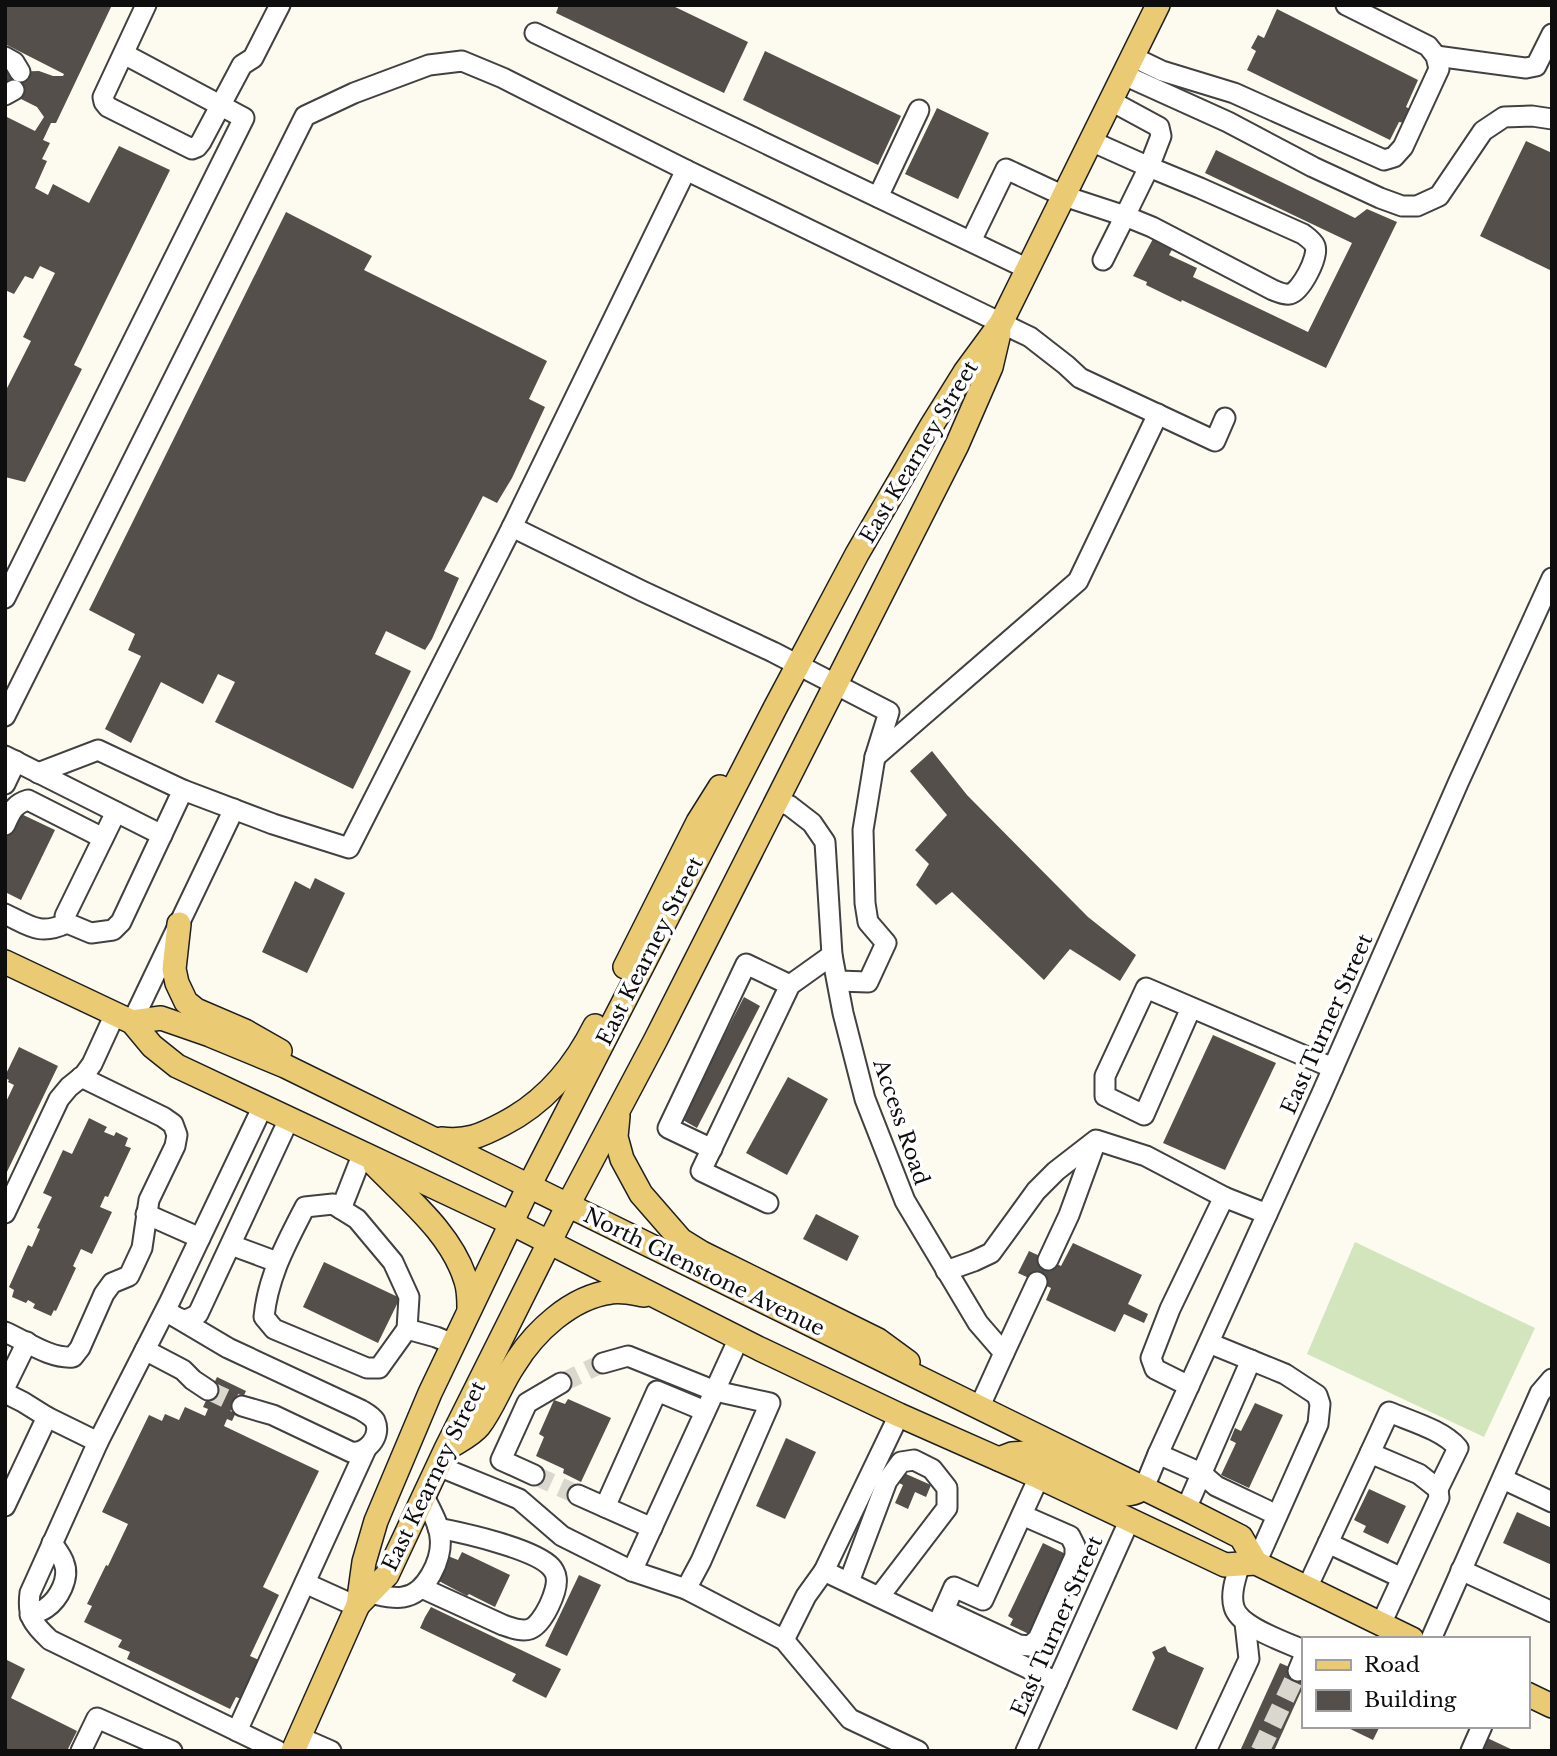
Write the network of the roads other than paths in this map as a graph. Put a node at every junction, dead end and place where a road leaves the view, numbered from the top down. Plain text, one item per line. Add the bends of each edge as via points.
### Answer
1 (146, 5) edge
2 (280, 5) edge
3 (1158, 5) edge
4 (1346, 5) edge
5 (535, 33) dead end
6 (1552, 34) edge
7 (124, 54) junction
8 (1436, 56) junction
9 (5, 57) edge
10 (1128, 66) junction
11 (13, 86) edge
12 (1111, 101) junction
13 (220, 106) junction
14 (919, 110) dead end
15 (1552, 119) edge
16 (1091, 141) junction
17 (1149, 167) junction
18 (686, 170) junction
19 (1064, 196) junction
20 (878, 197) junction
21 (1125, 216) junction
22 (971, 241) junction
23 (1103, 260) dead end
24 (1028, 269) junction
25 (1001, 323) junction
26 (1158, 414) junction
27 (1225, 418) dead end
28 (512, 527) junction
29 (1552, 578) edge
30 (5, 598) edge
31 (797, 664) junction
32 (836, 684) junction
33 (775, 708) junction
34 (5, 716) edge
35 (875, 757) junction
36 (11, 759) edge
37 (38, 772) junction
38 (5, 784) edge
39 (183, 790) junction
40 (777, 800) junction
41 (234, 809) junction
42 (116, 812) junction
43 (5, 825) edge
44 (162, 835) junction
45 (103, 838) junction
46 (5, 914) edge
47 (67, 923) junction
48 (179, 924) junction
49 (832, 956) junction
50 (5, 962) edge
51 (838, 981) junction
52 (790, 985) junction
53 (1191, 1008) junction
54 (124, 1018) junction
55 (1333, 1068) junction
56 (82, 1077) junction
57 (330, 1088) junction
58 (263, 1106) junction
59 (619, 1109) junction
60 (289, 1119) junction
61 (430, 1138) junction
62 (1096, 1140) junction
63 (712, 1149) junction
64 (363, 1153) junction
65 (529, 1186) junction
66 (1224, 1197) junction
67 (768, 1203) dead end
68 (568, 1205) junction
69 (341, 1209) junction
70 (5, 1213) edge
71 (146, 1214) junction
72 (1267, 1214) junction
73 (511, 1223) junction
74 (200, 1238) junction
75 (551, 1242) junction
76 (231, 1245) junction
77 (1048, 1260) dead end
78 (277, 1262) junction
79 (947, 1270) junction
80 (1037, 1282) dead end
81 (667, 1301) junction
82 (172, 1309) junction
83 (469, 1310) junction
84 (407, 1329) junction
85 (5, 1332) edge
86 (739, 1338) junction
87 (27, 1342) junction
88 (1209, 1343) junction
89 (453, 1344) junction
90 (145, 1350) junction
91 (1004, 1353) junction
92 (1251, 1360) junction
93 (603, 1363) tunnel mouth
94 (1552, 1379) edge
95 (561, 1383) tunnel mouth
96 (1189, 1386) junction
97 (5, 1387) edge
98 (208, 1390) tunnel mouth
99 (715, 1391) junction
100 (944, 1391) junction
101 (5, 1393) edge
102 (242, 1406) tunnel mouth
103 (979, 1408) junction
104 (705, 1411) junction
105 (899, 1415) junction
106 (47, 1417) junction
107 (98, 1442) junction
108 (366, 1449) junction
109 (1370, 1452) junction
110 (1158, 1454) junction
111 (442, 1458) junction
112 (999, 1459) junction
113 (1201, 1473) junction
114 (534, 1475) tunnel mouth
115 (1039, 1477) junction
116 (1503, 1479) junction
117 (1144, 1488) junction
118 (1438, 1489) junction
119 (578, 1495) tunnel mouth
120 (424, 1496) junction
121 (1551, 1500) edge
122 (5, 1506) edge
123 (605, 1507) junction
124 (1186, 1508) junction
125 (1022, 1515) junction
126 (1277, 1516) junction
127 (1130, 1520) junction
128 (438, 1528) junction
129 (652, 1528) junction
130 (1241, 1537) junction
131 (52, 1543) junction
132 (1328, 1543) junction
133 (1248, 1563) junction
134 (632, 1570) junction
135 (824, 1570) junction
136 (1461, 1570) junction
137 (1402, 1578) junction
138 (849, 1582) junction
139 (305, 1583) junction
140 (422, 1588) junction
141 (1307, 1588) junction
142 (686, 1589) junction
143 (878, 1597) junction
144 (362, 1601) junction
145 (1552, 1612) edge
146 (30, 1615) junction
147 (940, 1618) junction
148 (1245, 1623) junction
149 (1381, 1624) junction
150 (1408, 1637) edge
151 (1432, 1637) edge
152 (784, 1640) junction
153 (1302, 1650) edge
154 (1057, 1682) junction
155 (1529, 1695) edge
156 (1552, 1706) edge
157 (1481, 1728) edge
158 (237, 1731) junction
159 (296, 1744) edge
160 (146, 1745) edge
161 (81, 1751) edge
162 (172, 1751) edge
163 (278, 1751) edge
164 (331, 1751) edge
165 (918, 1751) edge
166 (1026, 1751) edge
167 (1206, 1751) edge
168 (1471, 1751) edge

1 - 7 street
2 - 13 street via 253,58 242,65
3 - 10 main road, East Kearney Street
4 - 8 street via 1428,46
5 - 20 street
6 - 8 street via 1536,66 1526,68
7 - 13 street
7 - 13 street via 103,97 108,107 192,149 201,142
8 - 10 street via 1439,69 1403,147 1384,160 1234,93 1162,71
9 - 11 street via 14,62
10 - 12 main road, East Kearney Street
10 - 15 street via 1314,167 1402,206 1417,206 1439,196 1483,131 1504,117
12 - 16 main road, East Kearney Street
12 - 17 street via 1159,127 1161,136
13 - 30 street via 244,118
14 - 20 street
16 - 17 street
16 - 19 main road, East Kearney Street
17 - 21 street
17 - 21 street via 1303,234 1313,242 1316,253 1303,283 1283,294
18 - 25 street
18 - 28 street
18 - 34 street via 462,61 429,65 305,116
19 - 21 street
19 - 22 street via 1006,169
19 - 24 main road, East Kearney Street
20 - 22 street
21 - 23 street
22 - 24 street
24 - 25 main road, East Kearney Street
25 - 26 street via 1030,337 1080,378
25 - 31 main road, East Kearney Street via 932,425
25 - 32 main road, East Kearney Street via 991,367 957,444
26 - 27 street via 1215,441
26 - 35 street via 1078,581
28 - 31 street
28 - 41 street via 349,848
29 - 55 street, East Turner Street
31 - 32 street
31 - 33 main road, East Kearney Street
32 - 35 street via 889,712
32 - 40 main road, East Kearney Street
33 - 61 main road via 698,822 591,1034 561,1080 526,1111 481,1136
33 - 65 main road, East Kearney Street
35 - 51 street via 863,830 865,903 867,922 886,943 868,982
36 - 37 street
36 - 38 street
37 - 39 street via 98,750
37 - 42 street
39 - 41 street
39 - 44 street
40 - 49 street, Access Road via 812,823 825,842
40 - 59 main road, East Kearney Street
41 - 48 street
42 - 44 street
42 - 45 street
43 - 45 street via 13,808 29,800
44 - 47 street via 113,930 91,933
45 - 47 street via 65,916
46 - 47 street via 41,930
48 - 54 street
48 - 57 main road via 174,969 186,1002 271,1046
49 - 51 street, Access Road
49 - 52 street
50 - 54 main road, North Glenstone Avenue
51 - 79 street, Access Road via 865,1099 905,1201
52 - 63 street
52 - 63 street via 746,964 668,1128
53 - 53 street via 1146,988 1096,1072 1105,1096 1144,1115
53 - 55 street
54 - 56 street
54 - 57 main road, North Glenstone Avenue via 161,1018
54 - 58 main road, North Glenstone Avenue via 177,1066
55 - 72 street, East Turner Street
56 - 70 street via 59,1099
56 - 71 street via 173,1124 175,1146
57 - 61 main road, North Glenstone Avenue
58 - 60 main road, North Glenstone Avenue
58 - 74 street
59 - 68 main road, East Kearney Street
59 - 100 main road via 616,1137 622,1159 641,1194 681,1240 878,1340
60 - 64 main road, North Glenstone Avenue
60 - 76 street
61 - 65 main road, North Glenstone Avenue
62 - 66 street via 1146,1156
62 - 77 street
62 - 79 street via 1036,1191 991,1252
63 - 67 street via 701,1171
64 - 69 street
64 - 73 main road, North Glenstone Avenue
64 - 83 main road via 444,1240 466,1281
65 - 68 main road, North Glenstone Avenue
65 - 73 main road, East Kearney Street
66 - 72 street
66 - 96 street via 1151,1358 1155,1369
68 - 75 main road, East Kearney Street
68 - 100 main road, North Glenstone Avenue
69 - 78 street via 333,1203 305,1207
69 - 84 street via 357,1219 393,1262 409,1297
71 - 74 street
71 - 87 street via 135,1265 129,1276 112,1283 104,1294 73,1357 54,1355
72 - 88 street, East Turner Street
73 - 75 main road, North Glenstone Avenue
73 - 83 main road, East Kearney Street
74 - 82 street
75 - 81 main road, North Glenstone Avenue
75 - 111 main road, East Kearney Street
76 - 78 street
76 - 82 street via 198,1314 182,1320
78 - 84 street via 264,1317 274,1329 367,1368 379,1368
79 - 91 street, Access Road via 978,1323
80 - 91 street
81 - 86 main road, North Glenstone Avenue
81 - 111 main road via 612,1292 566,1310 523,1350 477,1428
82 - 90 street
82 - 108 street via 211,1338 371,1416 376,1431
83 - 89 main road, East Kearney Street
84 - 89 street
85 - 87 street
86 - 99 street
86 - 105 main road, North Glenstone Avenue
87 - 97 street
88 - 92 street
88 - 96 street, East Turner Street
89 - 144 main road, East Kearney Street via 376,1521 364,1562
90 - 98 street
90 - 107 street
91 - 103 street
92 - 113 street
92 - 126 street via 1285,1374 1317,1395 1320,1404 1318,1424
93 - 99 street via 628,1356
94 - 116 street via 1541,1393
95 - 114 street via 527,1403 501,1460
96 - 110 street, East Turner Street
99 - 104 street
99 - 142 street via 771,1403
100 - 103 main road, North Glenstone Avenue
101 - 106 street
102 - 108 street via 285,1420 351,1452
103 - 117 main road, North Glenstone Avenue
104 - 123 street via 657,1391
104 - 129 street
105 - 112 main road, North Glenstone Avenue
105 - 135 street
106 - 107 street
106 - 122 street
107 - 131 street
108 - 139 street
109 - 118 street via 1419,1474
109 - 118 street via 1389,1412 1431,1430 1458,1448
109 - 132 street
110 - 113 street
110 - 117 street, East Turner Street
111 - 120 main road, East Kearney Street
111 - 134 street via 519,1499 562,1536
112 - 115 main road, North Glenstone Avenue
112 - 117 main road via 1025,1453 1116,1493 1134,1494
113 - 124 street
113 - 126 street via 1216,1486
115 - 125 street
115 - 127 main road, North Glenstone Avenue
116 - 121 street
116 - 136 street
117 - 124 main road, North Glenstone Avenue
118 - 137 street via 1439,1499
119 - 123 street
120 - 128 street
120 - 144 main road, East Kearney Street via 387,1575
123 - 129 street
124 - 130 main road, North Glenstone Avenue
125 - 147 street via 983,1600 954,1587
125 - 147 street via 1070,1536 1075,1546 1075,1556 1038,1639 1030,1646 1019,1645
126 - 133 street
127 - 130 main road via 1148,1515 1213,1541
127 - 133 main road, North Glenstone Avenue via 1225,1565
127 - 154 street, East Turner Street
128 - 140 street via 439,1556
128 - 140 street via 530,1553 550,1566 556,1587 539,1623 530,1629 503,1625
129 - 134 street
130 - 133 main road
131 - 146 street via 30,1593
131 - 146 street via 65,1564 66,1576 56,1598
132 - 137 street
132 - 141 street
133 - 141 main road, North Glenstone Avenue
133 - 148 street via 1234,1586 1234,1608
134 - 142 street
135 - 138 street
135 - 152 street
136 - 145 street
136 - 151 street
137 - 149 street
138 - 143 street
138 - 143 street via 887,1481 901,1462 914,1460 932,1469 947,1488 947,1508
139 - 144 street
139 - 158 street
140 - 144 street via 411,1596
141 - 149 main road, North Glenstone Avenue
142 - 152 street
143 - 147 street
144 - 159 main road, East Kearney Street
146 - 158 street via 50,1640
147 - 154 street
148 - 153 street
148 - 167 street via 1249,1659
149 - 150 main road, North Glenstone Avenue
152 - 165 street via 850,1719
154 - 166 street, East Turner Street
155 - 156 main road
157 - 168 street
158 - 163 street
159 - 164 street
160 - 161 street via 97,1718
160 - 162 street

